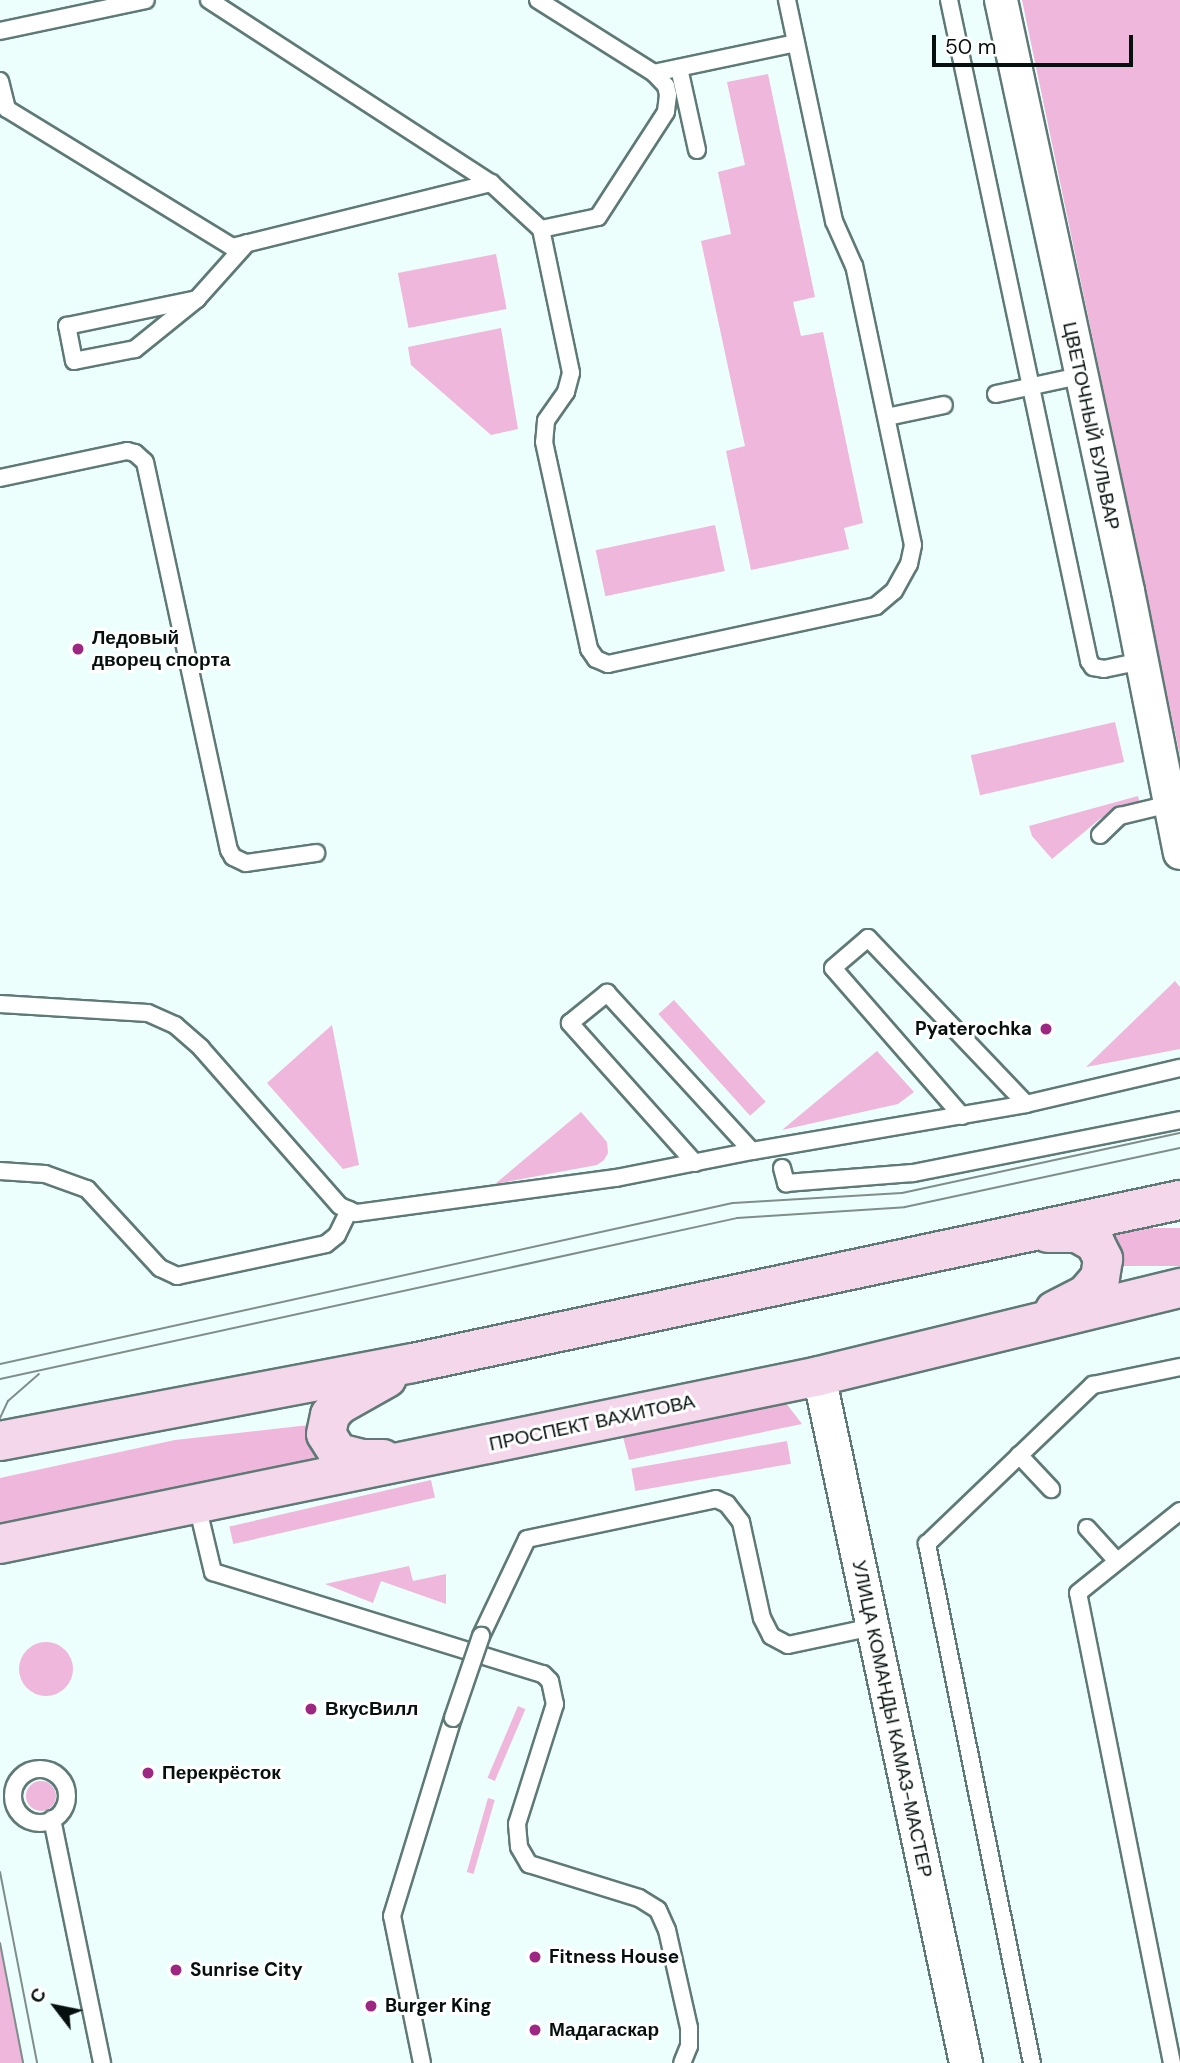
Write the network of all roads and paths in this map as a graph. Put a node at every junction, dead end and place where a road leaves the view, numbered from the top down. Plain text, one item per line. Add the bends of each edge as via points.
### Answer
1 (146, 0) edge
2 (209, 0) edge
3 (538, 0) edge
4 (787, 0) edge
5 (949, 0) edge
6 (1001, 0) edge
7 (563, 6) edge
8 (0, 31) edge
9 (796, 43) junction
10 (680, 68) junction
11 (654, 73) junction
12 (0, 81) edge
13 (697, 150) dead end
14 (491, 183) junction
15 (541, 229) junction
16 (247, 243) junction
17 (197, 299) junction
18 (1079, 376) junction
19 (1030, 386) junction
20 (996, 394) dead end
21 (944, 405) dead end
22 (887, 417) junction
23 (0, 478) edge
24 (1142, 661) junction
25 (1170, 804) junction
26 (1100, 835) dead end
27 (316, 853) dead end
28 (1180, 853) edge
29 (0, 1004) edge
30 (1180, 1068) edge
31 (1026, 1104) junction
32 (962, 1116) junction
33 (1180, 1120) edge
34 (752, 1151) junction
35 (695, 1163) junction
36 (782, 1168) dead end
37 (0, 1171) edge
38 (1180, 1200) edge
39 (349, 1210) junction
40 (1014, 1233) junction
41 (1180, 1288) edge
42 (1025, 1325) junction
43 (413, 1363) junction
44 (1180, 1367) edge
45 (818, 1376) junction
46 (0, 1441) edge
47 (1019, 1455) junction
48 (424, 1458) junction
49 (1051, 1489) dead end
50 (197, 1505) junction
51 (1180, 1511) edge
52 (1087, 1528) dead end
53 (0, 1545) edge
54 (1116, 1560) junction
55 (286, 1581) dead end
56 (268, 1589) junction
57 (873, 1628) junction
58 (52, 1819) dead end
59 (102, 2063) edge
60 (422, 2063) edge
61 (682, 2063) edge
62 (966, 2063) edge
63 (1031, 2063) edge
64 (1172, 2063) edge

1 - 8 lane
2 - 14 lane
3 - 7 lane
4 - 9 lane
5 - 19 lane
6 - 18 street, ЦВЕТОЧНЫЙ БУЛЬВАР
7 - 11 lane
9 - 10 lane
9 - 22 lane via 834,221 854,266
10 - 11 lane
10 - 13 lane
11 - 15 lane via 666,86 666,112 598,217
12 - 16 lane via 7,109 232,247
14 - 15 lane
14 - 16 lane
15 - 22 lane via 571,373 566,392 546,421 544,442 589,649 601,662 876,606 884,600 903,578 914,545
16 - 17 lane
17 - 17 lane via 67,326 74,361 135,349
18 - 19 lane
18 - 24 street, ЦВЕТОЧНЫЙ БУЛЬВАР
19 - 20 lane
19 - 24 lane via 1089,661 1104,669
21 - 22 lane
23 - 27 lane via 127,452 145,462 229,850 246,863
24 - 25 street, ЦВЕТОЧНЫЙ БУЛЬВАР
25 - 26 lane via 1120,816
25 - 28 street, ЦВЕТОЧНЫЙ БУЛЬВАР
29 - 39 lane via 148,1013 175,1025 195,1041 340,1206
30 - 31 lane
31 - 32 lane
31 - 32 lane via 868,938 834,968
32 - 34 lane
33 - 36 lane via 913,1173 786,1183
34 - 35 lane
34 - 35 lane via 607,993 570,1023
35 - 39 lane via 369,1213
37 - 39 lane via 44,1174 87,1189 160,1268 177,1276 326,1244 337,1235
38 - 40 main road
40 - 42 main road via 1077,1233 1094,1243 1103,1259 1100,1278 1084,1295
40 - 43 main road
41 - 42 main road, ПРОСПЕКТ ВАХИТОВА
42 - 45 main road, ПРОСПЕКТ ВАХИТОВА
43 - 46 main road
43 - 48 main road via 339,1405 330,1415 326,1434 338,1453 362,1460
44 - 47 lane via 1093,1385
45 - 48 main road, ПРОСПЕКТ ВАХИТОВА
45 - 57 street, УЛИЦА КОМАНДЫ КАМАЗ-МАСТЕР
47 - 49 lane
47 - 63 lane via 927,1544
48 - 50 main road, ПРОСПЕКТ ВАХИТОВА
50 - 53 main road, ПРОСПЕКТ ВАХИТОВА
50 - 56 lane via 213,1572
51 - 54 lane
52 - 54 lane
54 - 64 lane via 1078,1593
55 - 56 lane
56 - 61 lane via 543,1674 550,1681 555,1704 517,1824 519,1847 529,1864 639,1898 659,1910 689,2028 690,2046
57 - 60 lane, bridge via 788,1645 771,1636 762,1618 741,1522 727,1504 716,1499 527,1539 481,1636 392,1916
57 - 62 street, УЛИЦА КОМАНДЫ КАМАЗ-МАСТЕР
58 - 59 lane

